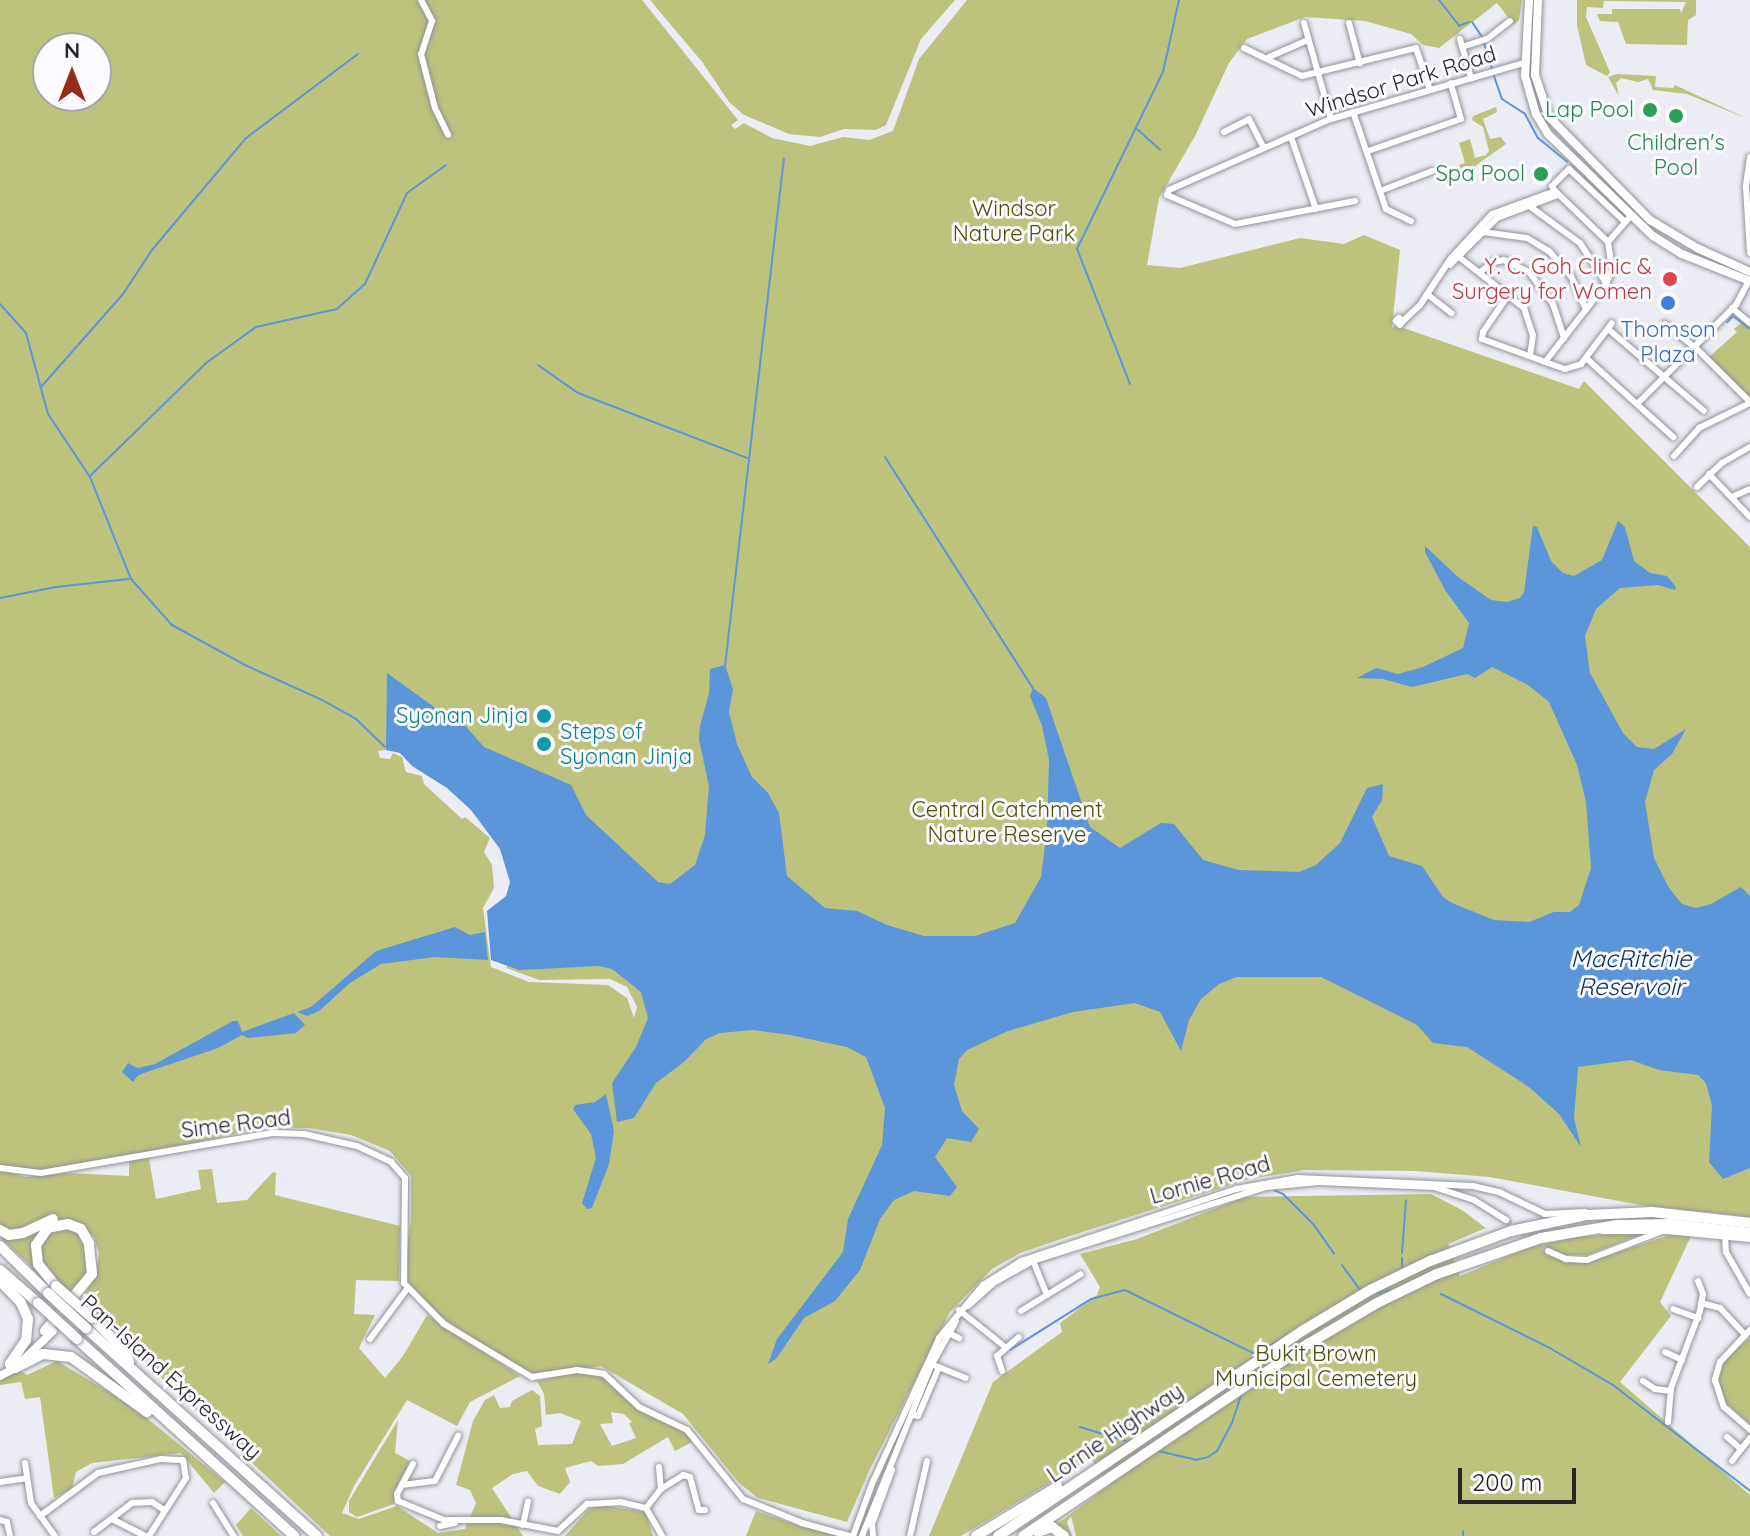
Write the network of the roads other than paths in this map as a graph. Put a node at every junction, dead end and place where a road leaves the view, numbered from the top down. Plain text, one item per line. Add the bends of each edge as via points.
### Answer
1 (421, 0) edge
2 (1529, 0) edge
3 (1539, 2) edge
4 (1510, 21) dead end
5 (1304, 23) dead end
6 (1349, 23) dead end
7 (1308, 40) junction
8 (1244, 48) dead end
9 (1269, 57) junction
10 (1524, 63) junction
11 (1360, 64) junction
12 (1318, 75) junction
13 (1471, 78) junction
14 (1451, 83) junction
15 (1430, 90) junction
16 (1544, 105) junction
17 (1533, 106) junction
18 (1353, 112) junction
19 (1331, 119) junction
20 (1224, 132) dead end
21 (448, 135) dead end
22 (1291, 137) junction
23 (1554, 140) junction
24 (1263, 147) junction
25 (1368, 151) junction
26 (1750, 157) edge
27 (1432, 171) dead end
28 (1748, 188) edge
29 (1380, 191) junction
30 (1556, 193) junction
31 (1355, 201) dead end
32 (1528, 205) junction
33 (1316, 209) junction
34 (1627, 220) junction
35 (1411, 221) dead end
36 (1662, 228) junction
37 (1483, 232) junction
38 (1658, 239) junction
39 (1608, 242) junction
40 (1750, 252) edge
41 (1459, 257) junction
42 (1736, 266) junction
43 (1445, 270) junction
44 (1480, 272) junction
45 (1748, 278) edge
46 (1606, 284) junction
47 (1427, 294) junction
48 (1509, 294) junction
49 (1732, 308) junction
50 (1586, 310) junction
51 (1451, 313) dead end
52 (1403, 321) dead end
53 (1750, 323) edge
54 (1665, 324) dead end
55 (1564, 338) junction
56 (1696, 348) junction
57 (1530, 356) junction
58 (1586, 358) junction
59 (1545, 362) junction
60 (1668, 377) junction
61 (1750, 402) edge
62 (1638, 403) junction
63 (1704, 411) dead end
64 (1673, 437) dead end
65 (1750, 447) edge
66 (1674, 456) dead end
67 (1709, 474) junction
68 (1697, 487) dead end
69 (1750, 489) edge
70 (1732, 497) junction
71 (1750, 517) edge
72 (0, 1168) edge
73 (1192, 1206) junction
74 (1612, 1212) junction
75 (1506, 1220) tunnel mouth
76 (1750, 1221) edge
77 (1591, 1229) junction
78 (0, 1230) edge
79 (1667, 1230) junction
80 (1725, 1235) junction
81 (1750, 1236) edge
82 (0, 1246) edge
83 (1548, 1251) tunnel mouth
84 (1032, 1259) junction
85 (0, 1270) edge
86 (1081, 1274) dead end
87 (0, 1281) edge
88 (1698, 1281) dead end
89 (52, 1289) junction
90 (407, 1289) junction
91 (1750, 1294) edge
92 (1047, 1295) junction
93 (1701, 1303) junction
94 (1673, 1309) dead end
95 (961, 1311) junction
96 (1021, 1311) dead end
97 (1698, 1318) junction
98 (49, 1331) junction
99 (946, 1332) junction
100 (1748, 1332) edge
101 (1019, 1337) dead end
102 (959, 1338) dead end
103 (370, 1339) dead end
104 (1004, 1346) junction
105 (936, 1350) junction
106 (1665, 1352) dead end
107 (1682, 1360) junction
108 (13, 1366) junction
109 (936, 1366) junction
110 (1002, 1371) dead end
111 (0, 1373) edge
112 (966, 1378) dead end
113 (1643, 1381) dead end
114 (1671, 1391) junction
115 (910, 1413) junction
116 (1668, 1422) dead end
117 (169, 1424) junction
118 (1750, 1430) edge
119 (458, 1436) dead end
120 (1727, 1437) dead end
121 (1750, 1438) edge
122 (900, 1448) junction
123 (1741, 1449) junction
124 (927, 1461) dead end
125 (1732, 1461) dead end
126 (25, 1463) dead end
127 (413, 1464) dead end
128 (1099, 1466) junction
129 (659, 1467) dead end
130 (27, 1478) junction
131 (0, 1482) edge
132 (402, 1485) junction
133 (661, 1489) junction
134 (695, 1501) dead end
135 (528, 1502) dead end
136 (213, 1503) dead end
137 (646, 1508) junction
138 (164, 1510) junction
139 (40, 1516) junction
140 (1027, 1516) junction
141 (112, 1519) junction
142 (0, 1520) edge
143 (462, 1521) junction
144 (523, 1525) junction
145 (440, 1526) dead end
146 (94, 1532) dead end
147 (856, 1535) edge
148 (10, 1536) edge
149 (55, 1536) edge
150 (147, 1536) edge
151 (234, 1536) edge
152 (294, 1536) edge
153 (317, 1536) edge
154 (662, 1536) edge
155 (873, 1536) edge
156 (910, 1536) edge
157 (976, 1536) edge
158 (987, 1536) edge
159 (998, 1536) edge
160 (1025, 1536) edge
161 (1064, 1536) edge

1 - 21 street via 432,21 421,54
2 - 10 main road
3 - 16 main road via 1535,76
4 - 13 street via 1487,39 1461,43
5 - 7 street
6 - 11 street
7 - 9 street
7 - 12 street
8 - 9 street
9 - 12 street via 1297,75
10 - 13 street, Windsor Park Road
10 - 17 main road
11 - 12 street
11 - 15 street via 1416,48
12 - 19 street
13 - 14 street, Windsor Park Road
14 - 15 street, Windsor Park Road
14 - 25 street via 1461,119
15 - 18 street, Windsor Park Road
16 - 17 main road
16 - 23 main road via 1542,113
16 - 36 main road via 1569,141
17 - 23 main road
18 - 19 street, Windsor Park Road
18 - 25 street
19 - 22 street, Windsor Park Road
20 - 24 street via 1249,119
22 - 24 street, Windsor Park Road
22 - 33 street, Windsor Park Road
23 - 34 main road
24 - 33 street, Windsor Park Road via 1167,195 1235,224
25 - 29 street
26 - 28 street
27 - 29 street
28 - 40 street
29 - 35 street via 1389,213
30 - 32 street
30 - 34 street via 1552,186 1569,169
30 - 39 street
30 - 43 street via 1492,214
31 - 33 street, Windsor Park Road
32 - 37 street via 1497,218
32 - 46 street via 1580,243
34 - 38 main road
34 - 39 street
36 - 38 main road via 1664,236
36 - 42 main road
37 - 41 street
37 - 50 street via 1527,238 1549,251 1571,276
38 - 45 main road via 1682,254
39 - 46 street via 1612,270
40 - 42 street
41 - 43 street
41 - 44 street
42 - 45 main road
43 - 47 street
44 - 48 street
44 - 55 street via 1504,260 1529,272 1553,304
45 - 49 street
46 - 50 street
47 - 51 street
47 - 52 street
48 - 57 street via 1530,320
48 - 57 street via 1482,336
49 - 53 street
49 - 56 street
50 - 55 street
54 - 56 street
55 - 59 street
56 - 60 street
56 - 61 street
57 - 59 street
58 - 59 street via 1570,369
58 - 60 street via 1610,326
58 - 62 street
60 - 62 street
60 - 63 street
61 - 66 street via 1699,428
62 - 64 street
65 - 67 street
67 - 68 street
67 - 70 street
69 - 70 street
70 - 71 street
72 - 90 street, Sime Road via 41,1173 273,1133 346,1142 391,1162 405,1178
73 - 74 street, Lornie Road via 1259,1184 1339,1178 1473,1186 1545,1214
73 - 75 street, Lornie Road via 1300,1182 1424,1187 1464,1196
73 - 84 street, Lornie Road
74 - 76 highway, Lornie Highway
74 - 128 highway, Lornie Highway via 1562,1219 1460,1249 1399,1275 1341,1307
77 - 79 main road
77 - 81 highway, Lornie Highway via 1644,1223
77 - 160 highway, Lornie Highway via 1467,1263 1347,1320
78 - 98 highway via 23,1233 64,1217 82,1223 94,1235 95,1274
79 - 80 main road
79 - 83 street via 1587,1260
80 - 81 main road
80 - 91 street via 1733,1268
82 - 89 highway, Pan-Island Expressway
84 - 92 street
84 - 95 street, Lornie Road
85 - 117 highway, Pan-Island Expressway, bridge
86 - 92 street
87 - 108 highway via 28,1319 26,1340
88 - 93 street
89 - 98 highway via 38,1264 36,1245 48,1228 68,1224 81,1229 89,1243 92,1274
89 - 153 highway, Pan-Island Expressway, bridge
90 - 103 street
90 - 147 street via 444,1324 524,1375 590,1369 604,1374 639,1407 687,1430 743,1499
92 - 96 street
93 - 97 street
93 - 100 street via 1720,1308
94 - 97 street
95 - 99 street, Lornie Road
95 - 104 street
97 - 107 street
98 - 108 main road
99 - 102 street
99 - 105 street, Lornie Road
100 - 118 street via 1720,1362 1715,1380 1724,1407
101 - 104 street
104 - 110 street via 996,1359
105 - 109 street, Lornie Road
105 - 115 street, Lornie Road
106 - 107 street
107 - 114 street
108 - 111 main road
108 - 117 highway via 43,1354 71,1357
109 - 112 street
109 - 115 street, Lornie Road via 918,1416
113 - 114 street
114 - 116 street
115 - 122 street, Lornie Road
115 - 147 street, Lornie Road via 872,1484
117 - 152 highway, Pan-Island Expressway
119 - 132 street via 435,1481
120 - 123 street
121 - 123 street
122 - 147 street
122 - 155 street via 872,1524
123 - 125 street
124 - 156 street
126 - 130 street
127 - 132 street
128 - 140 highway, Lornie Highway
128 - 157 highway via 1078,1473
129 - 133 street
130 - 131 street
130 - 139 street via 31,1503
132 - 143 street via 398,1501 431,1516
133 - 134 street via 687,1476
133 - 137 street
135 - 144 street
136 - 151 street
137 - 144 street via 598,1501 582,1507 558,1531
137 - 154 street
138 - 139 street via 186,1478 186,1462 161,1459 98,1473
138 - 141 street via 152,1502 132,1503
138 - 150 street
139 - 149 street
140 - 158 highway
140 - 159 highway, Lornie Highway
141 - 146 street
141 - 150 street
142 - 148 street via 7,1522
143 - 144 street
143 - 145 street
160 - 161 highway via 1052,1527

